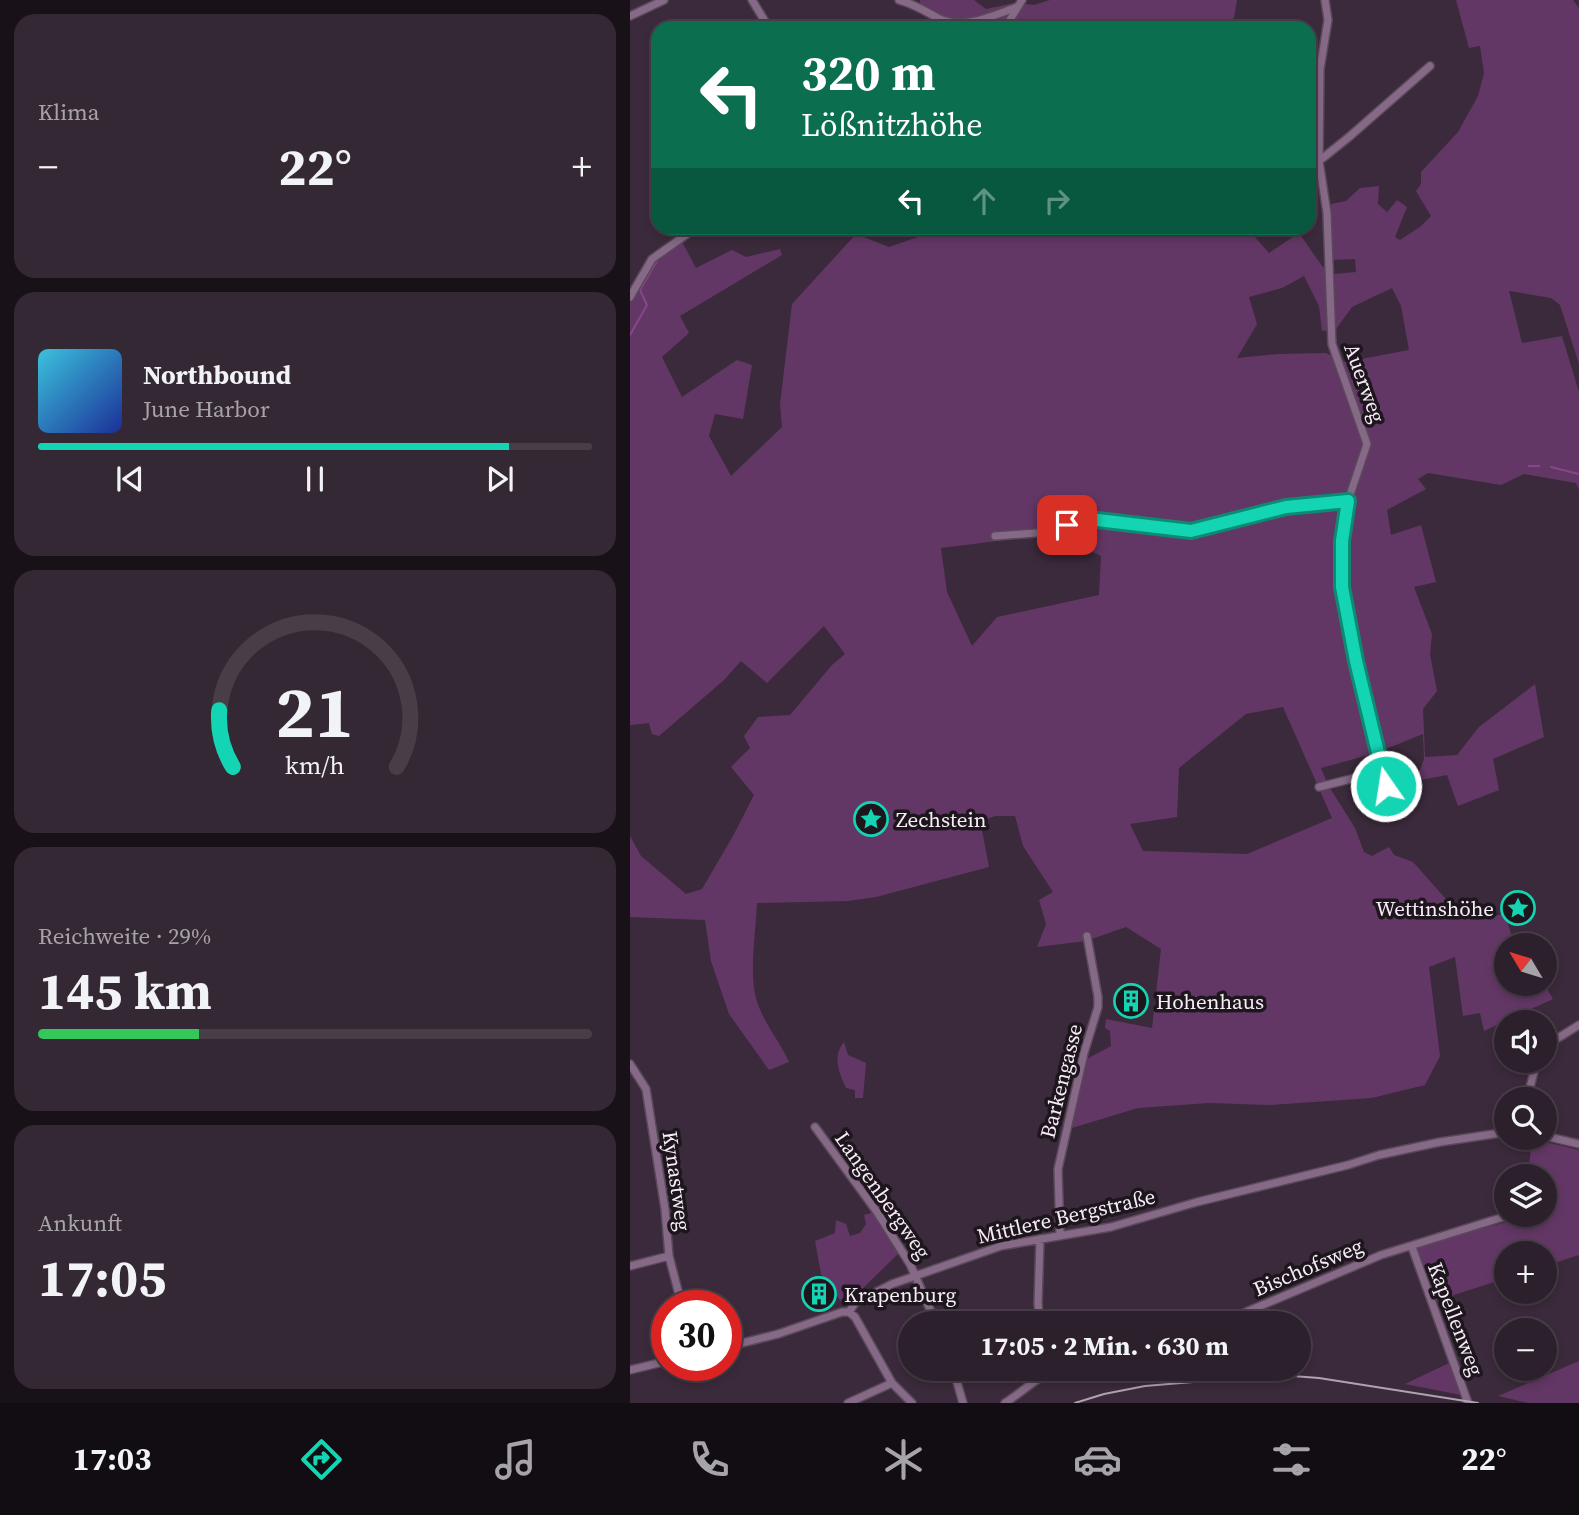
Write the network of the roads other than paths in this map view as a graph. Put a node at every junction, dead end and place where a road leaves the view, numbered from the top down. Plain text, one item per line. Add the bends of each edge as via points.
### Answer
1 (664, 0) edge
2 (752, 0) edge
3 (899, 0) edge
4 (1325, 0) edge
5 (1020, 3) edge
6 (630, 16) edge
7 (765, 21) edge
8 (947, 21) edge
9 (972, 21) edge
10 (1009, 21) edge
11 (1430, 66) dead end
12 (1319, 161) junction
13 (686, 235) edge
14 (630, 298) edge
15 (1348, 501) junction
16 (995, 536) dead end
17 (1382, 771) junction
18 (1386, 786) dead end
19 (1319, 787) dead end
20 (1087, 936) dead end
21 (1579, 1025) edge
22 (1557, 1039) edge
23 (630, 1064) edge
24 (814, 1127) dead end
25 (1494, 1134) edge
26 (1557, 1139) edge
27 (1579, 1144) edge
28 (1494, 1220) edge
29 (1060, 1236) junction
30 (1040, 1239) junction
31 (1412, 1247) junction
32 (669, 1256) junction
33 (630, 1266) edge
34 (916, 1274) junction
35 (678, 1290) edge
36 (931, 1311) edge
37 (1039, 1311) edge
38 (1248, 1311) edge
39 (849, 1312) junction
40 (742, 1343) edge
41 (651, 1365) edge
42 (630, 1370) edge
43 (956, 1381) edge
44 (1037, 1381) edge
45 (892, 1382) junction
46 (848, 1403) edge
47 (912, 1403) edge
48 (962, 1403) edge
49 (1005, 1403) edge
50 (1468, 1403) edge

1 - 6 street
2 - 7 street
3 - 8 street
4 - 12 street, Auerweg via 1328,20 1320,69
5 - 9 street
5 - 10 street
11 - 12 street
12 - 15 street, Auerweg via 1327,213 1332,345 1367,444
13 - 14 street via 652,259
15 - 16 street via 1286,507 1191,531 1089,519 1076,520 1061,531
15 - 17 street, Auerweg via 1342,587
17 - 18 street, Auerweg
17 - 19 street
20 - 29 street, Barkengasse via 1098,1007 1058,1169
21 - 22 street
23 - 32 street, Kynastweg via 646,1089
24 - 34 street, Langenbergweg
25 - 29 street, Mittlere Bergstraße via 1401,1150 1137,1221
26 - 27 street
28 - 31 street, Bischofsweg
29 - 30 street, Mittlere Bergstraße
30 - 34 street, Mittlere Bergstraße via 1001,1246
30 - 37 street
31 - 38 street, Bischofsweg via 1361,1263
31 - 50 street, Kapellenweg
32 - 33 street
32 - 35 street, Kynastweg
34 - 36 street, Langenbergweg
34 - 39 street, Mittlere Bergstraße via 855,1303
39 - 40 street, Mittlere Bergstraße
39 - 45 street
41 - 42 street
43 - 48 street
44 - 49 street
45 - 46 street
45 - 47 street

